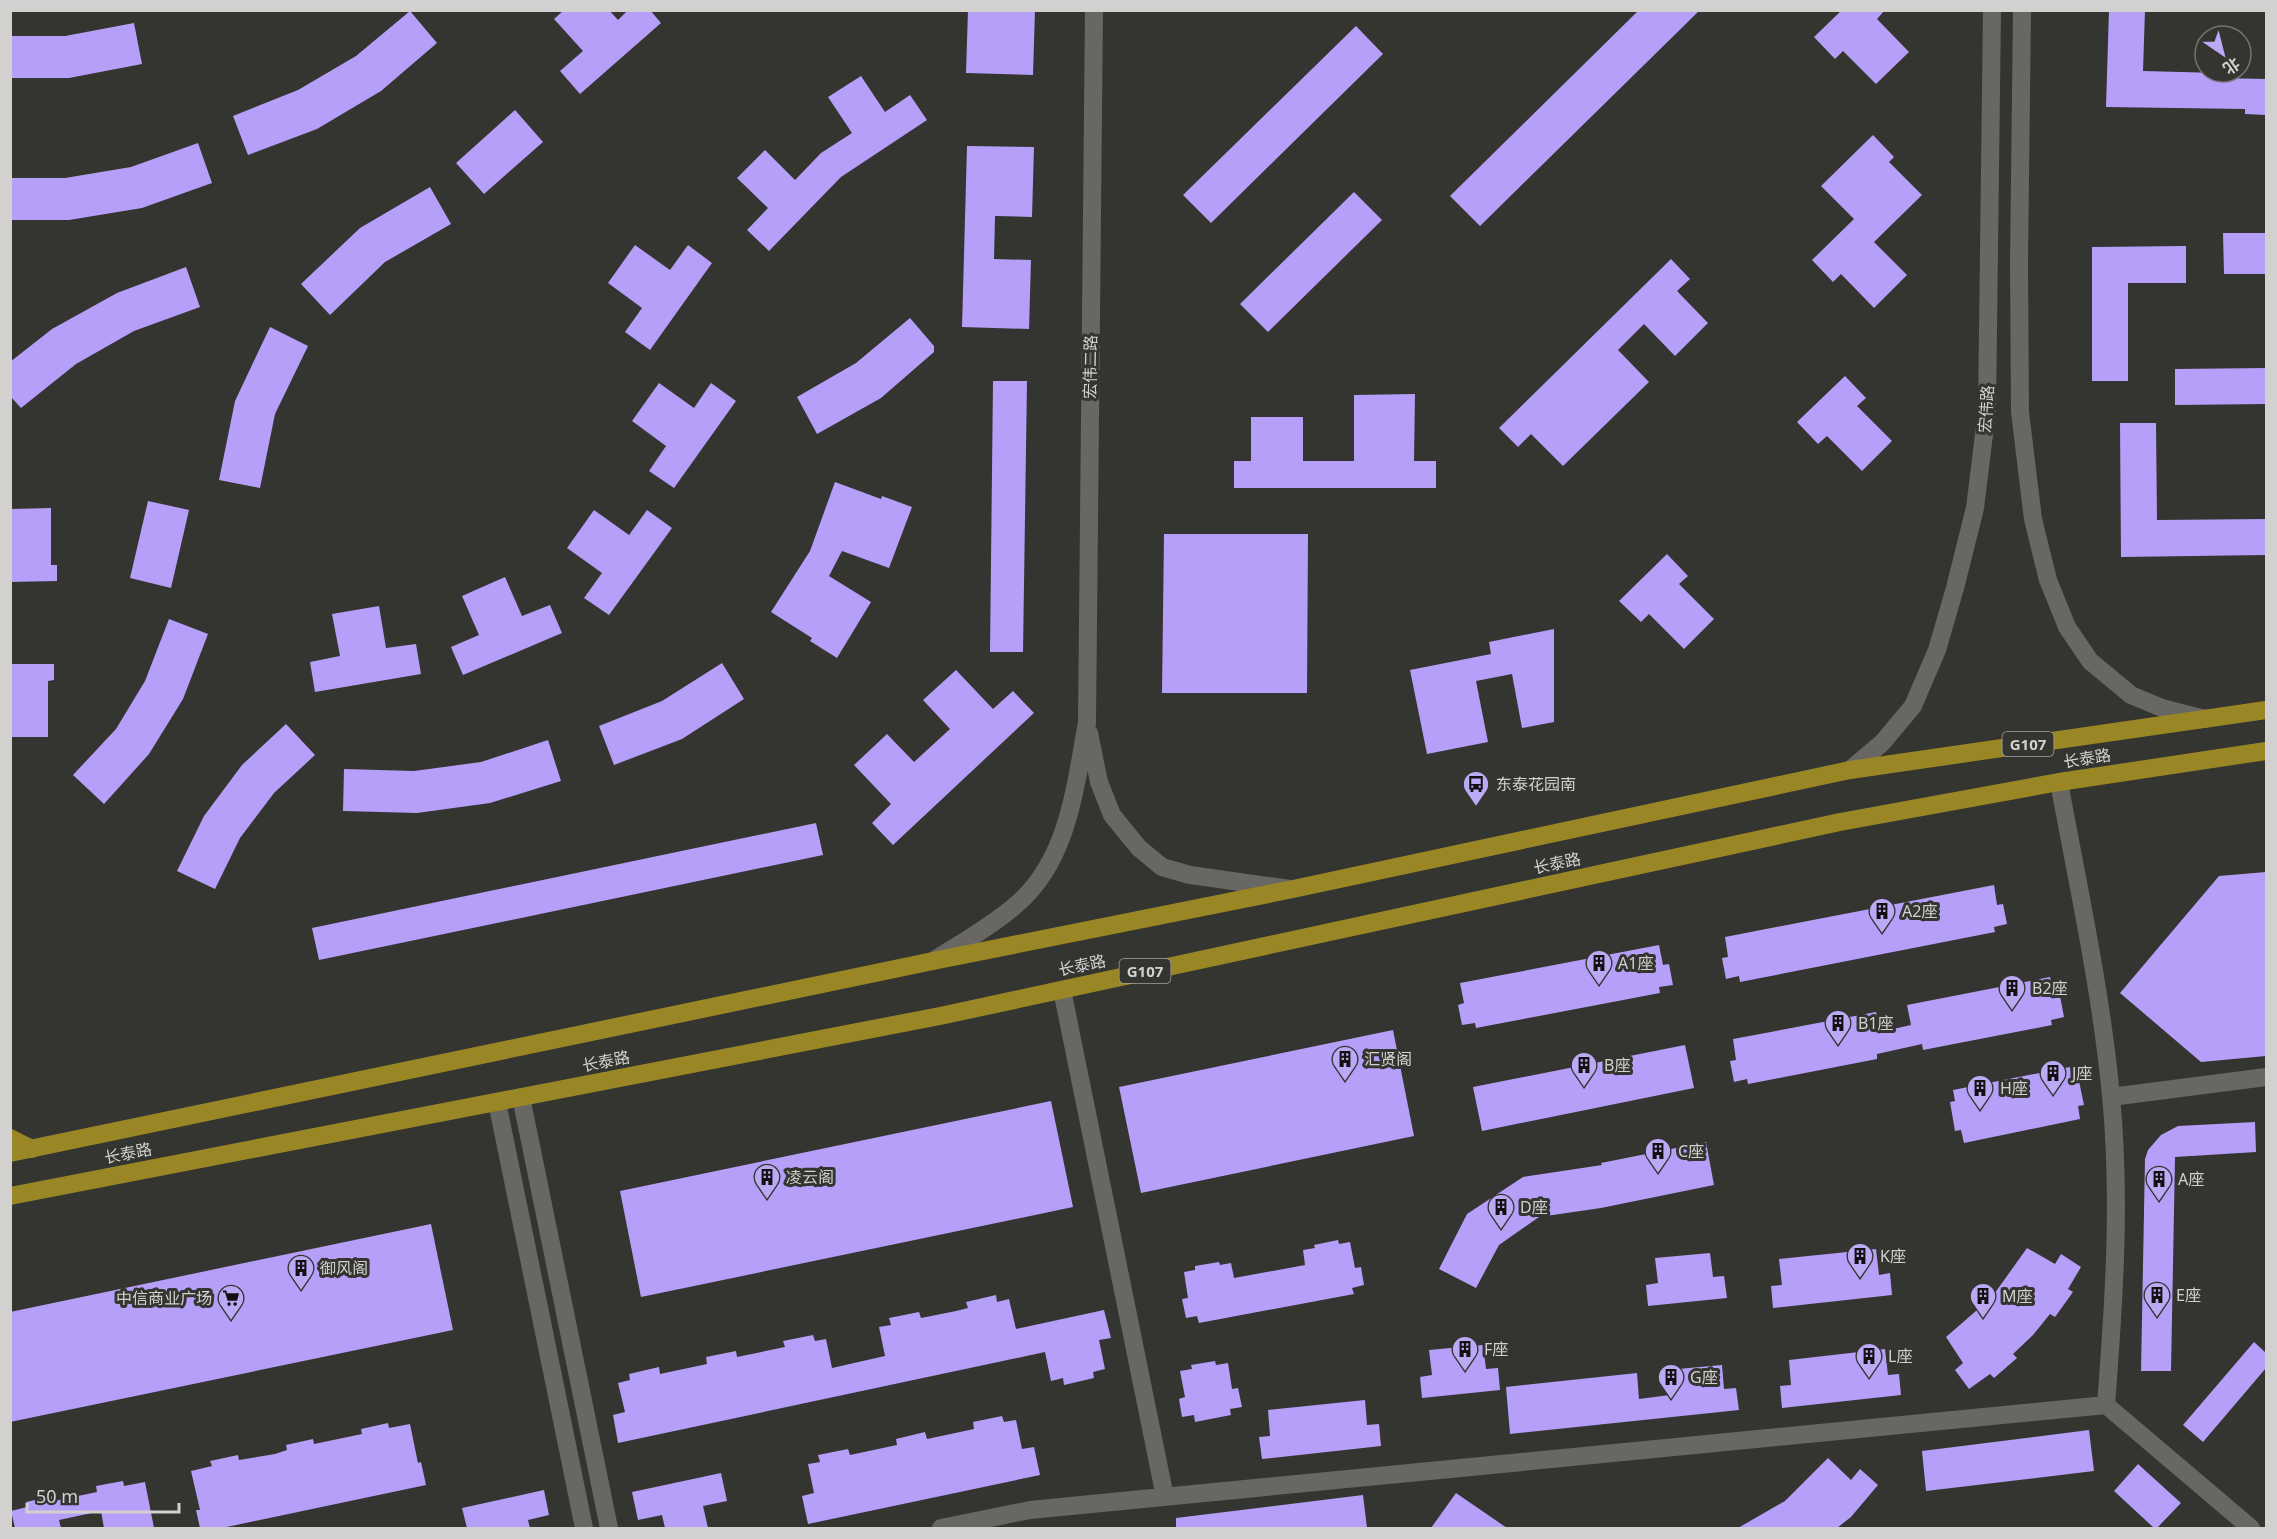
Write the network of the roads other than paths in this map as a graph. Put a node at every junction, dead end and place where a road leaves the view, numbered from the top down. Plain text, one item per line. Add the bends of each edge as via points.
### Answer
1 (1094, 10) edge
2 (1992, 10) edge
3 (2022, 10) edge
4 (2266, 710) edge
5 (2206, 719) junction
6 (1087, 723) junction
7 (2266, 751) edge
8 (1850, 770) junction
9 (2059, 782) junction
10 (1293, 889) junction
11 (933, 962) junction
12 (1062, 990) junction
13 (2266, 1077) edge
14 (2112, 1096) junction
15 (521, 1097) junction
16 (497, 1102) junction
17 (10, 1138) edge
18 (32, 1149) junction
19 (10, 1154) edge
20 (15, 1198) edge
21 (2106, 1405) junction
22 (1165, 1497) junction
23 (584, 1528) edge
24 (609, 1528) edge
25 (941, 1528) edge
26 (2251, 1528) edge

1 - 6 street, 宏伟二路
2 - 8 street, 宏伟路 via 1987,410 1975,508 1937,650 1913,706 1882,743
3 - 5 street, 宏伟路 via 2020,411 2033,519 2048,580 2067,627 2090,661 2131,695
4 - 5 highway, 长泰路 / G107
5 - 8 highway, 长泰路 / G107
6 - 10 street via 1099,782 1112,815 1139,849 1162,867 1190,875
6 - 11 street via 1070,814 1057,849 1040,878 1018,903
7 - 9 highway, 长泰路 / G107
8 - 10 highway, 长泰路 / G107
9 - 12 highway, 长泰路 / G107 via 1840,822
9 - 14 street
10 - 11 highway, 长泰路 / G107
11 - 18 highway, 长泰路 / G107
12 - 15 highway, 长泰路 / G107
12 - 22 street
13 - 14 street
14 - 21 street via 2117,1220
15 - 16 highway, 长泰路 / G107
15 - 24 street
16 - 20 highway, 长泰路 / G107
16 - 23 street
17 - 18 highway
18 - 19 highway, 长泰路 / G107
21 - 22 street
21 - 26 street
22 - 25 street via 1030,1510

